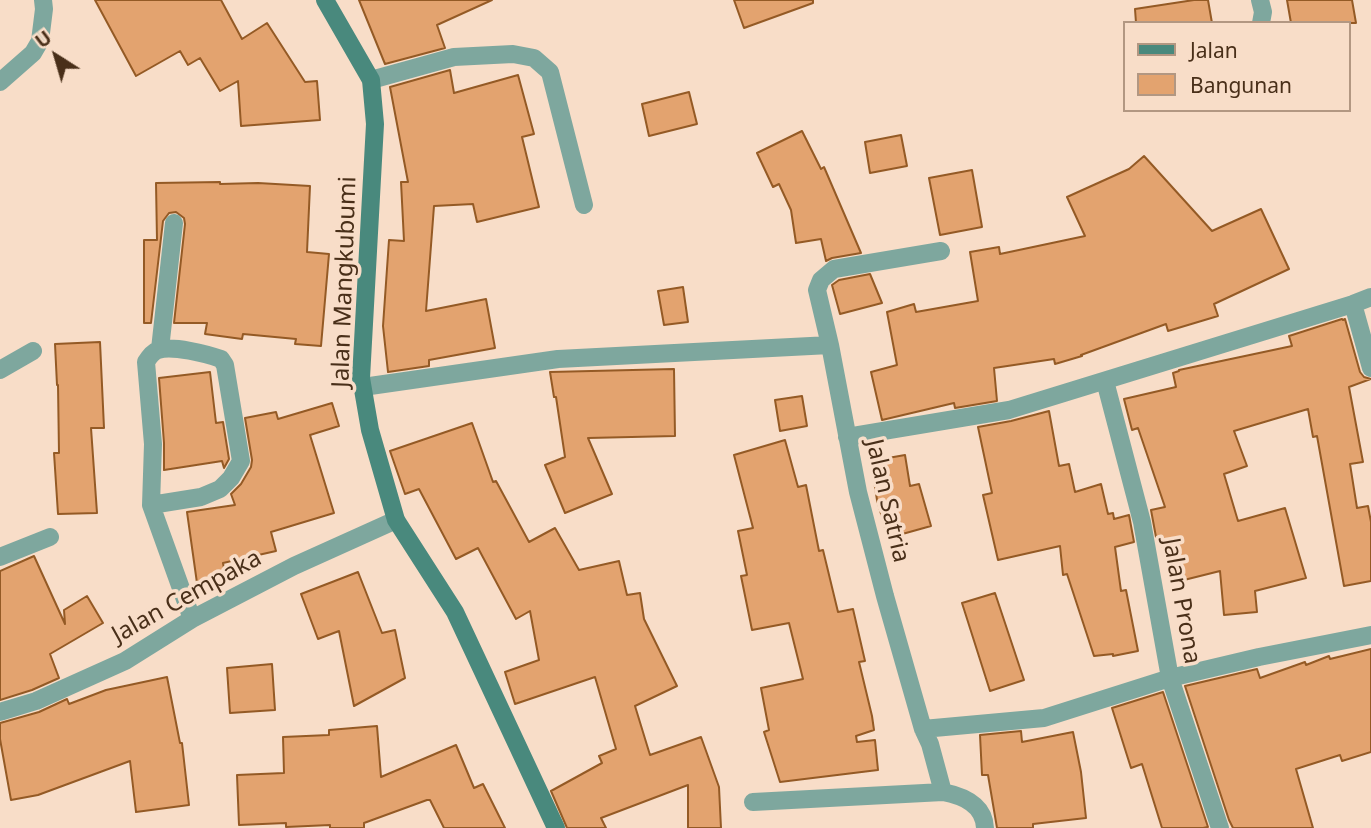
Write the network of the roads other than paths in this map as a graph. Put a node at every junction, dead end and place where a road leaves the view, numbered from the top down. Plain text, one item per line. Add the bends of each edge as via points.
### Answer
1 (43, 0) edge
2 (325, 0) edge
3 (1261, 0) edge
4 (1261, 21) edge
5 (371, 80) junction
6 (0, 82) edge
7 (584, 205) dead end
8 (174, 223) dead end
9 (941, 251) dead end
10 (1371, 297) edge
11 (1353, 304) junction
12 (830, 345) junction
13 (160, 349) junction
14 (33, 351) dead end
15 (1371, 368) edge
16 (0, 370) edge
17 (1105, 381) junction
18 (363, 387) junction
19 (847, 437) junction
20 (151, 505) junction
21 (397, 520) junction
22 (50, 537) dead end
23 (0, 556) edge
24 (192, 619) junction
25 (1371, 635) edge
26 (1170, 678) junction
27 (0, 712) edge
28 (923, 729) junction
29 (943, 792) junction
30 (752, 802) dead end
31 (556, 828) edge
32 (985, 828) edge
33 (1220, 828) edge

1 - 6 street via 40,41
2 - 5 street, Jalan Mangkubumi
3 - 4 street
5 - 7 street via 454,57 513,54 534,58 550,72
5 - 18 street, Jalan Mangkubumi via 375,124
8 - 13 street
9 - 12 street, Jalan Satria via 834,269 827,274 817,290
10 - 11 street
11 - 15 street
11 - 17 street
12 - 18 street via 558,359
12 - 19 street, Jalan Satria
13 - 20 street via 146,362 153,444
13 - 20 street via 193,351 224,362 241,461 220,489 201,497
14 - 16 street
17 - 19 street via 1009,410
17 - 26 street, Jalan Prona via 1142,522
18 - 21 street, Jalan Mangkubumi via 370,430
19 - 28 street, Jalan Satria via 864,518
20 - 24 street
21 - 24 street, Jalan Cempaka
21 - 31 street, Jalan Mangkubumi via 456,612
22 - 23 street
24 - 27 street, Jalan Cempaka via 125,662
25 - 26 street
26 - 28 street via 1044,718
26 - 33 street, Jalan Prona
28 - 29 street, Jalan Satria
29 - 30 street
29 - 32 street via 960,795 975,805

